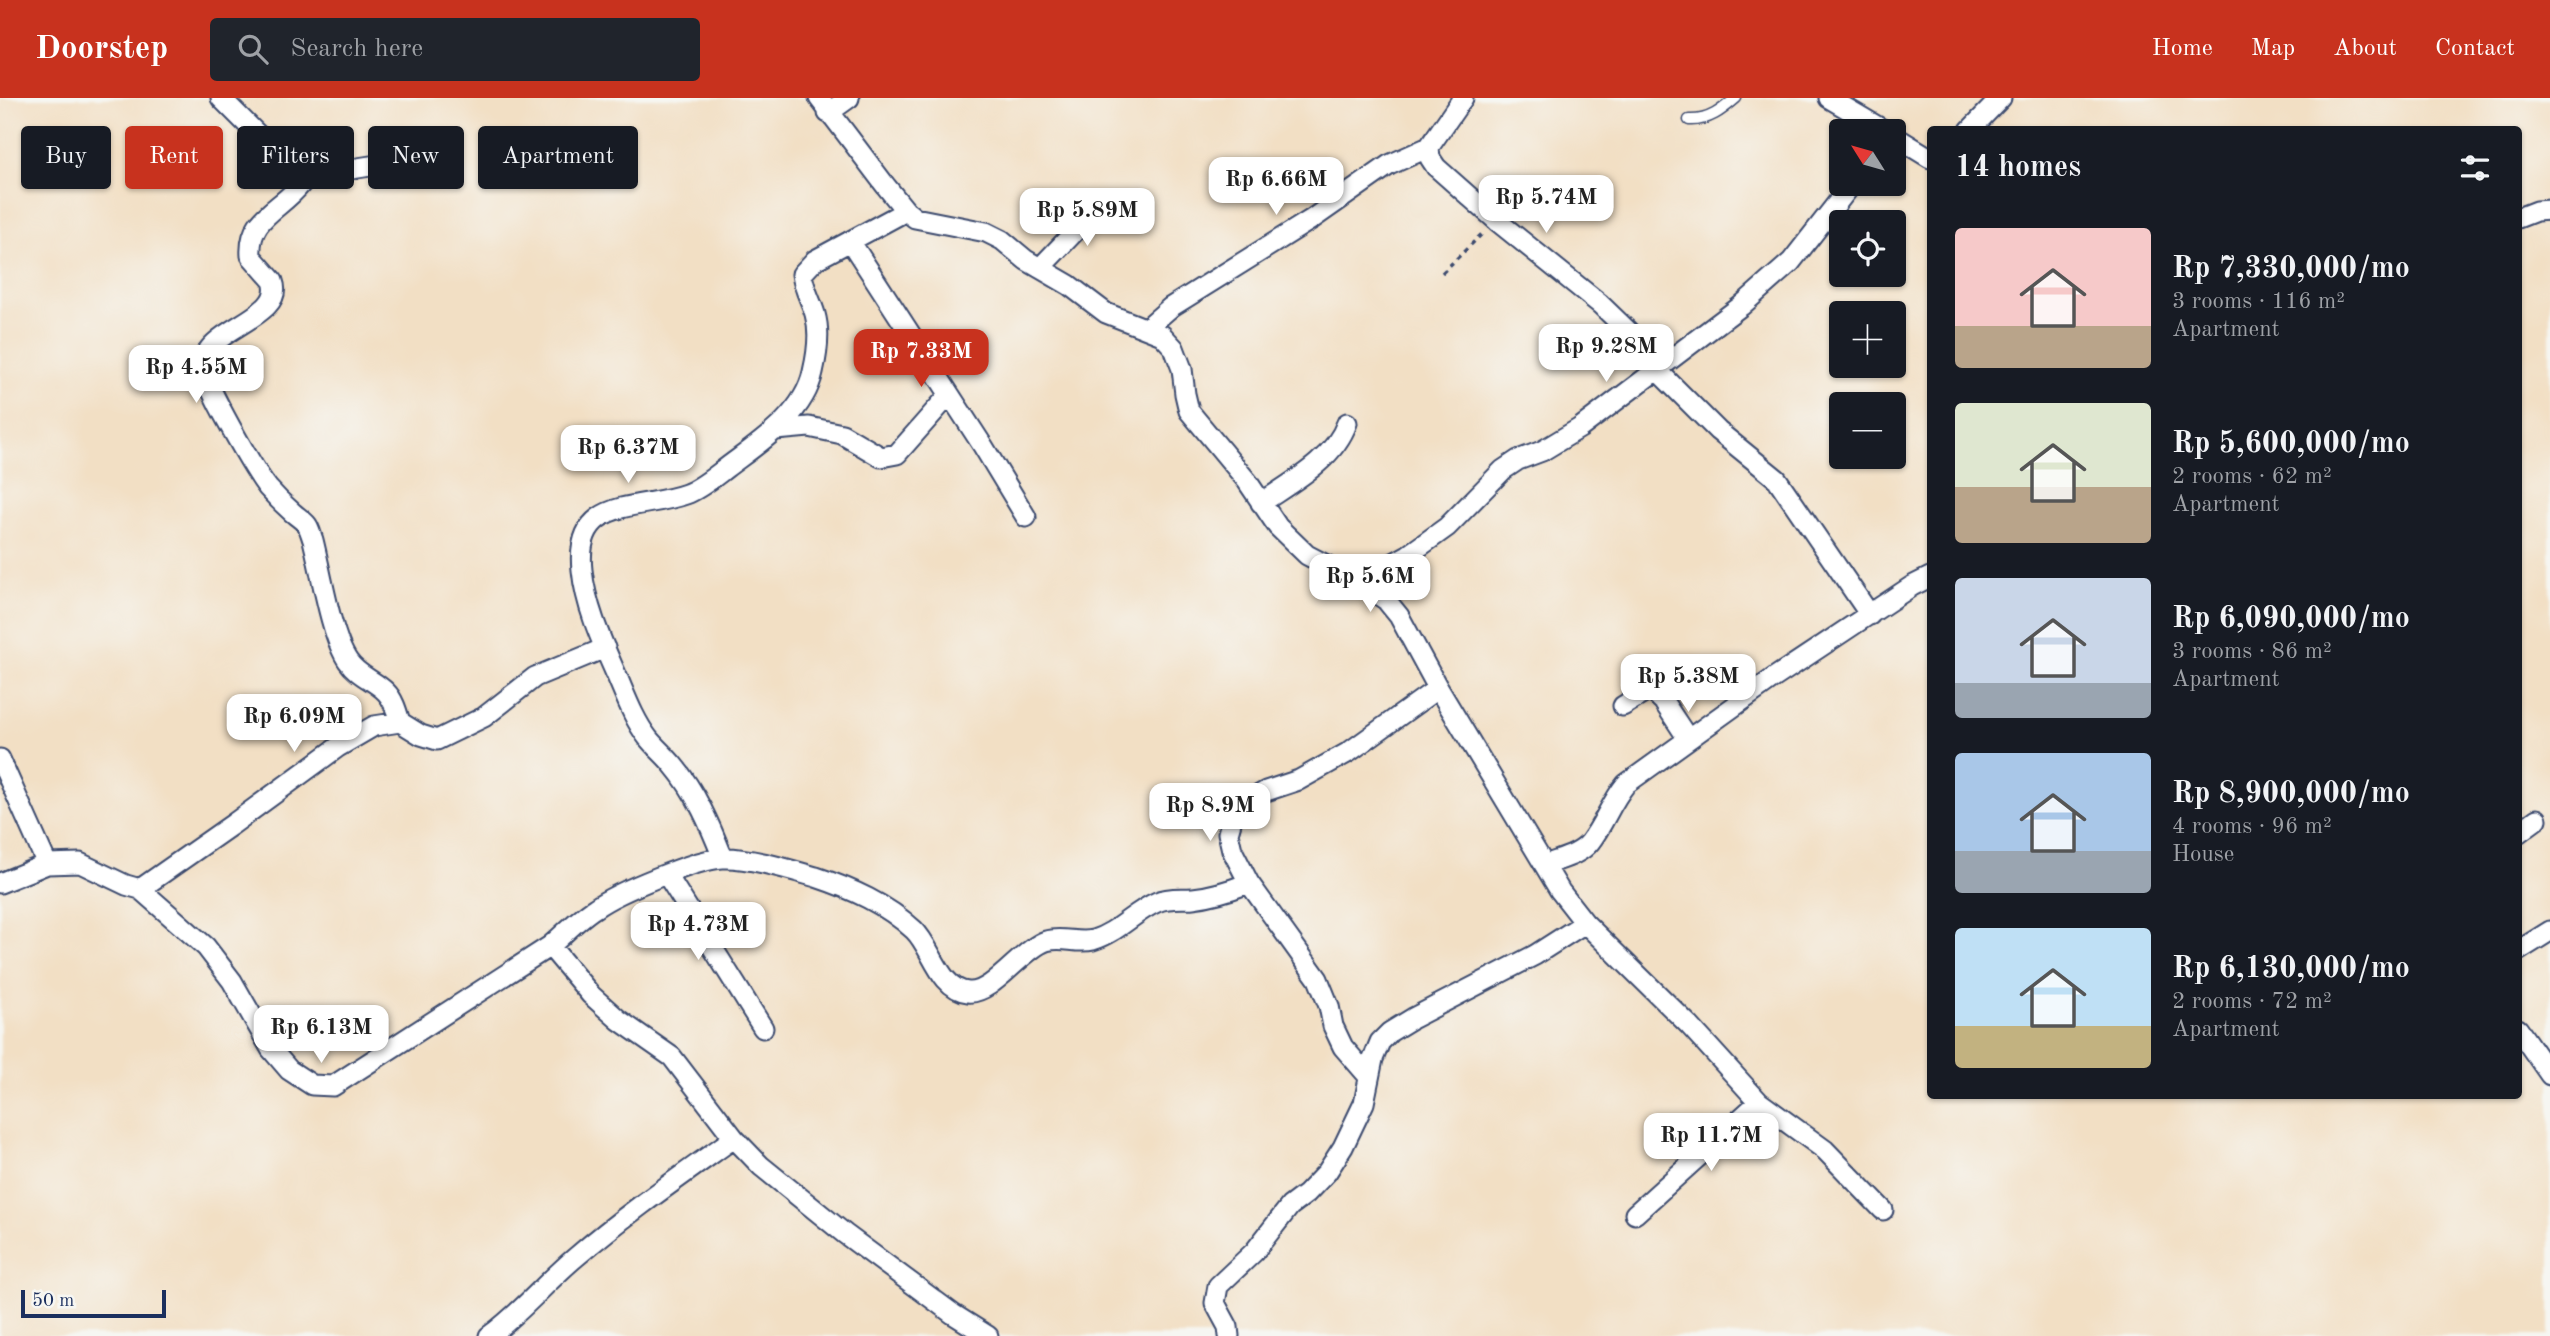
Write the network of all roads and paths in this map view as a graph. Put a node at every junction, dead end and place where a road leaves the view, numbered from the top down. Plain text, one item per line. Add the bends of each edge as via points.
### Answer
1 (220, 98) edge
2 (849, 98) edge
3 (1463, 98) edge
4 (1736, 98) edge
5 (1829, 98) edge
6 (2001, 98) edge
7 (824, 105) edge
8 (1865, 119) edge
9 (1689, 120) dead end
10 (248, 126) edge
11 (1974, 126) edge
12 (1906, 143) edge
13 (1429, 147) junction
14 (1927, 156) edge
15 (297, 189) edge
16 (1843, 196) edge
17 (1106, 200) dead end
18 (2550, 210) edge
19 (906, 211) junction
20 (2522, 216) edge
21 (1497, 220) junction
22 (850, 241) junction
23 (1040, 268) junction
24 (1442, 273) dead end
25 (1147, 327) junction
26 (1658, 370) junction
27 (949, 396) junction
28 (1347, 423) dead end
29 (776, 430) junction
30 (1261, 503) junction
31 (1026, 517) dead end
32 (1927, 578) edge
33 (1359, 582) junction
34 (1870, 615) junction
35 (605, 648) junction
36 (1438, 688) junction
37 (1623, 706) dead end
38 (400, 722) junction
39 (1688, 739) junction
40 (0, 759) edge
41 (2536, 820) dead end
42 (2522, 831) edge
43 (723, 858) junction
44 (47, 863) junction
45 (1545, 865) junction
46 (667, 875) junction
47 (0, 883) edge
48 (1249, 883) junction
49 (140, 889) junction
50 (1585, 923) junction
51 (2550, 931) edge
52 (551, 946) junction
53 (2522, 948) edge
54 (763, 1028) dead end
55 (2522, 1035) edge
56 (2550, 1075) edge
57 (1369, 1077) junction
58 (1759, 1102) junction
59 (734, 1138) junction
60 (1883, 1210) dead end
61 (1635, 1214) dead end
62 (489, 1336) edge
63 (988, 1336) edge
64 (1229, 1336) edge

1 - 10 street
2 - 7 street
3 - 13 street
4 - 9 lane via 1711,117
5 - 8 street
6 - 11 street
7 - 19 street
12 - 14 street
13 - 21 street via 1436,167
13 - 25 street via 1389,165
15 - 38 street via 253,231 251,256 273,281 273,296 248,321 218,339 203,366 210,389 266,486 307,525 347,660 357,673 387,692
16 - 26 street via 1791,262
17 - 23 street
18 - 20 street
19 - 22 street
19 - 23 street via 915,218 986,232
21 - 24 path
21 - 26 street via 1600,304
22 - 27 street
22 - 29 street via 816,260 802,274 818,333 813,372 806,394
23 - 25 street via 1106,313
25 - 30 street via 1174,348 1189,411
26 - 33 street via 1580,428 1503,470 1447,527
26 - 34 street via 1718,430 1777,479
27 - 29 street via 897,454 881,457 842,434 809,428
27 - 31 street
28 - 30 street via 1326,455
29 - 35 street via 688,493 614,508 597,519 583,546 582,569
30 - 33 street via 1300,549
32 - 34 street
33 - 36 street via 1399,616
34 - 39 street
35 - 38 street via 535,677 484,718 437,740
35 - 43 street via 638,722 691,789
36 - 45 street
36 - 48 street via 1349,752 1247,802 1232,819 1228,833
37 - 39 street via 1652,691
38 - 49 street via 374,726 338,747
39 - 45 street via 1626,784 1589,844
40 - 44 street
41 - 42 street
43 - 46 street
43 - 48 street via 783,867 877,902 915,931 941,972 955,988 968,993 982,990 1044,941 1092,940 1166,899 1223,893
44 - 47 street
44 - 49 street via 80,863
45 - 50 street
46 - 52 street via 595,908
46 - 54 street
48 - 57 street via 1318,979 1343,1047
49 - 52 street via 206,947 232,981 271,1049 289,1070 312,1086 333,1086
50 - 57 street via 1535,955 1390,1032 1380,1042
50 - 58 street
51 - 53 street
52 - 59 street via 591,995 672,1058
55 - 56 street
57 - 64 street via 1354,1129 1326,1172 1218,1286 1215,1303
58 - 60 street via 1825,1150
58 - 61 street
59 - 62 street via 575,1258 513,1319
59 - 63 street via 761,1167 845,1234

